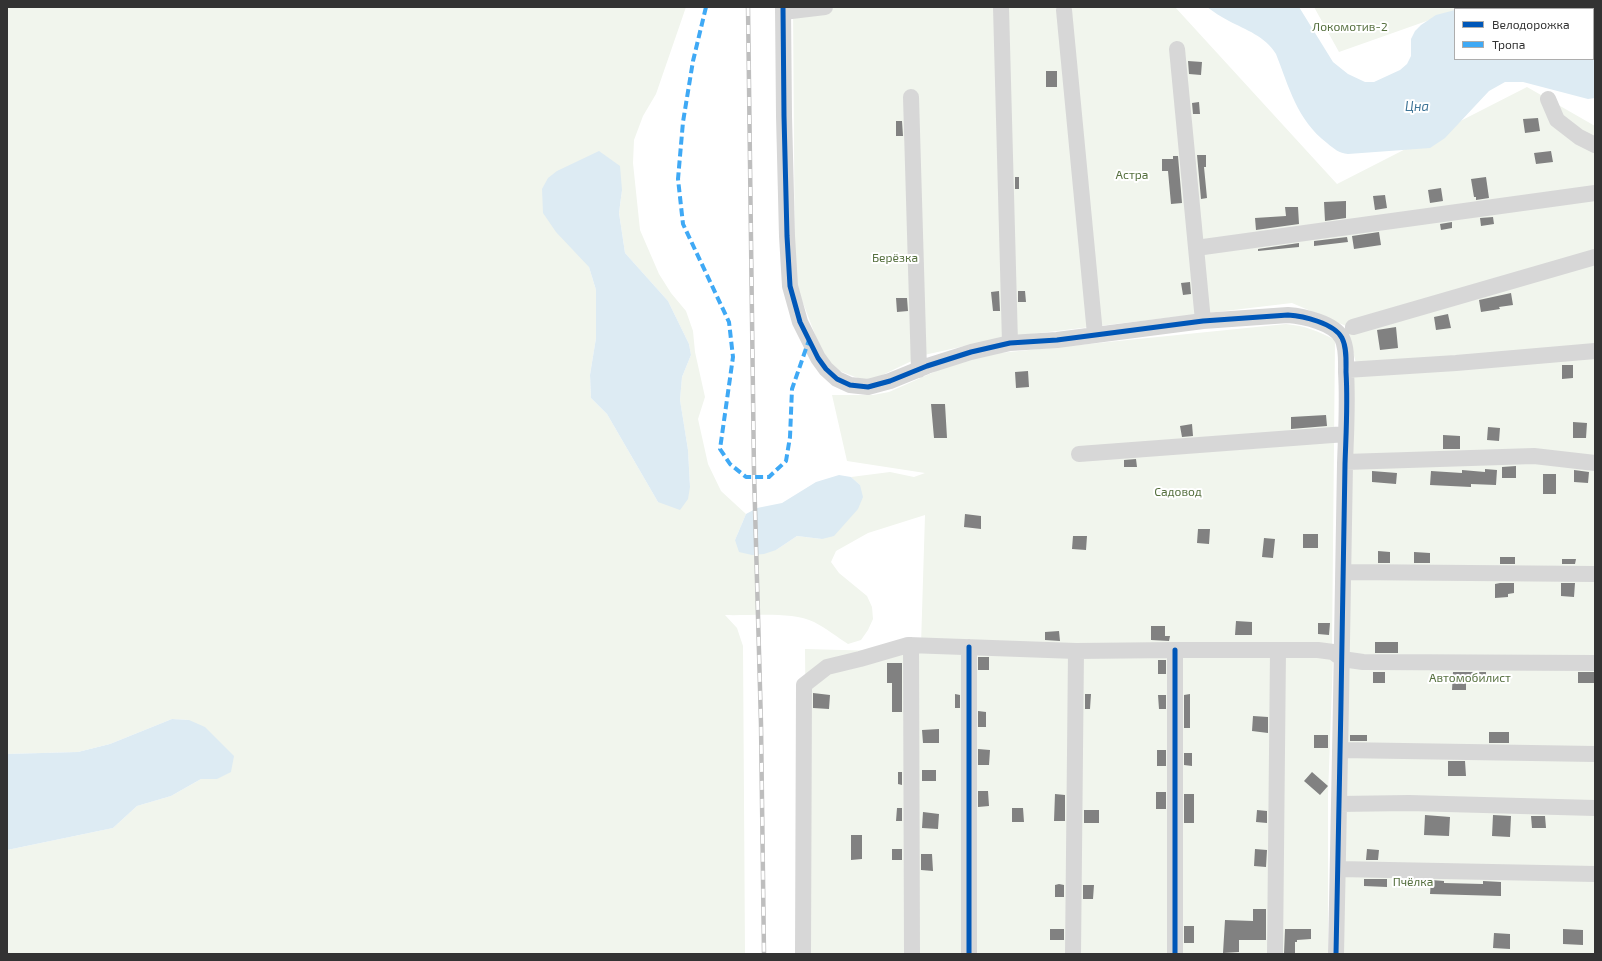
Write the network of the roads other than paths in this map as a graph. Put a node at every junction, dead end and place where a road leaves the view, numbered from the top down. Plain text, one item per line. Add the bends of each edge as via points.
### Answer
1 (825, 7) edge
2 (1001, 7) edge
3 (783, 10) edge
4 (1064, 10) dead end
5 (1177, 49) dead end
6 (912, 97) dead end
7 (1548, 100) dead end
8 (1595, 145) edge
9 (1595, 193) edge
10 (1196, 248) junction
11 (1595, 257) edge
12 (1202, 320) junction
13 (1353, 326) dead end
14 (1095, 334) junction
15 (1010, 343) junction
16 (1595, 351) edge
17 (918, 370) junction
18 (1346, 370) junction
19 (1346, 434) junction
20 (1079, 454) dead end
21 (1345, 462) junction
22 (1595, 462) edge
23 (1345, 572) junction
24 (1595, 574) edge
25 (912, 645) junction
26 (969, 647) junction
27 (1175, 650) junction
28 (1278, 650) junction
29 (1076, 651) junction
30 (1342, 659) junction
31 (1595, 663) edge
32 (1340, 750) junction
33 (1595, 754) edge
34 (1339, 804) junction
35 (1595, 808) edge
36 (1338, 869) junction
37 (1595, 874) edge
38 (803, 954) edge
39 (912, 954) edge
40 (969, 954) edge
41 (1073, 954) edge
42 (1175, 954) edge
43 (1275, 954) edge
44 (1336, 954) edge

1 - 3 street
2 - 15 street
3 - 17 street via 787,236 790,286 800,322 826,369 837,379 850,385 868,387
4 - 14 street
5 - 10 street
6 - 17 street
7 - 8 street via 1557,120 1579,137
9 - 10 street
10 - 12 street
11 - 13 street
12 - 14 street
12 - 18 street via 1288,315 1313,320 1334,330 1341,337 1346,350
14 - 15 street
15 - 17 street via 971,352
16 - 18 street
18 - 19 street
19 - 20 street
19 - 21 street
21 - 22 street via 1534,456
21 - 23 street
23 - 24 street
23 - 30 street
25 - 26 street
25 - 38 street via 827,667 804,685
25 - 39 street
26 - 29 street
26 - 40 street
27 - 28 street
27 - 29 street
27 - 42 street
28 - 30 street via 1333,652
28 - 43 street
29 - 41 street
30 - 31 street via 1363,662
30 - 32 street
32 - 33 street
32 - 34 street
34 - 35 street via 1409,803
34 - 36 street
36 - 37 street
36 - 44 street

